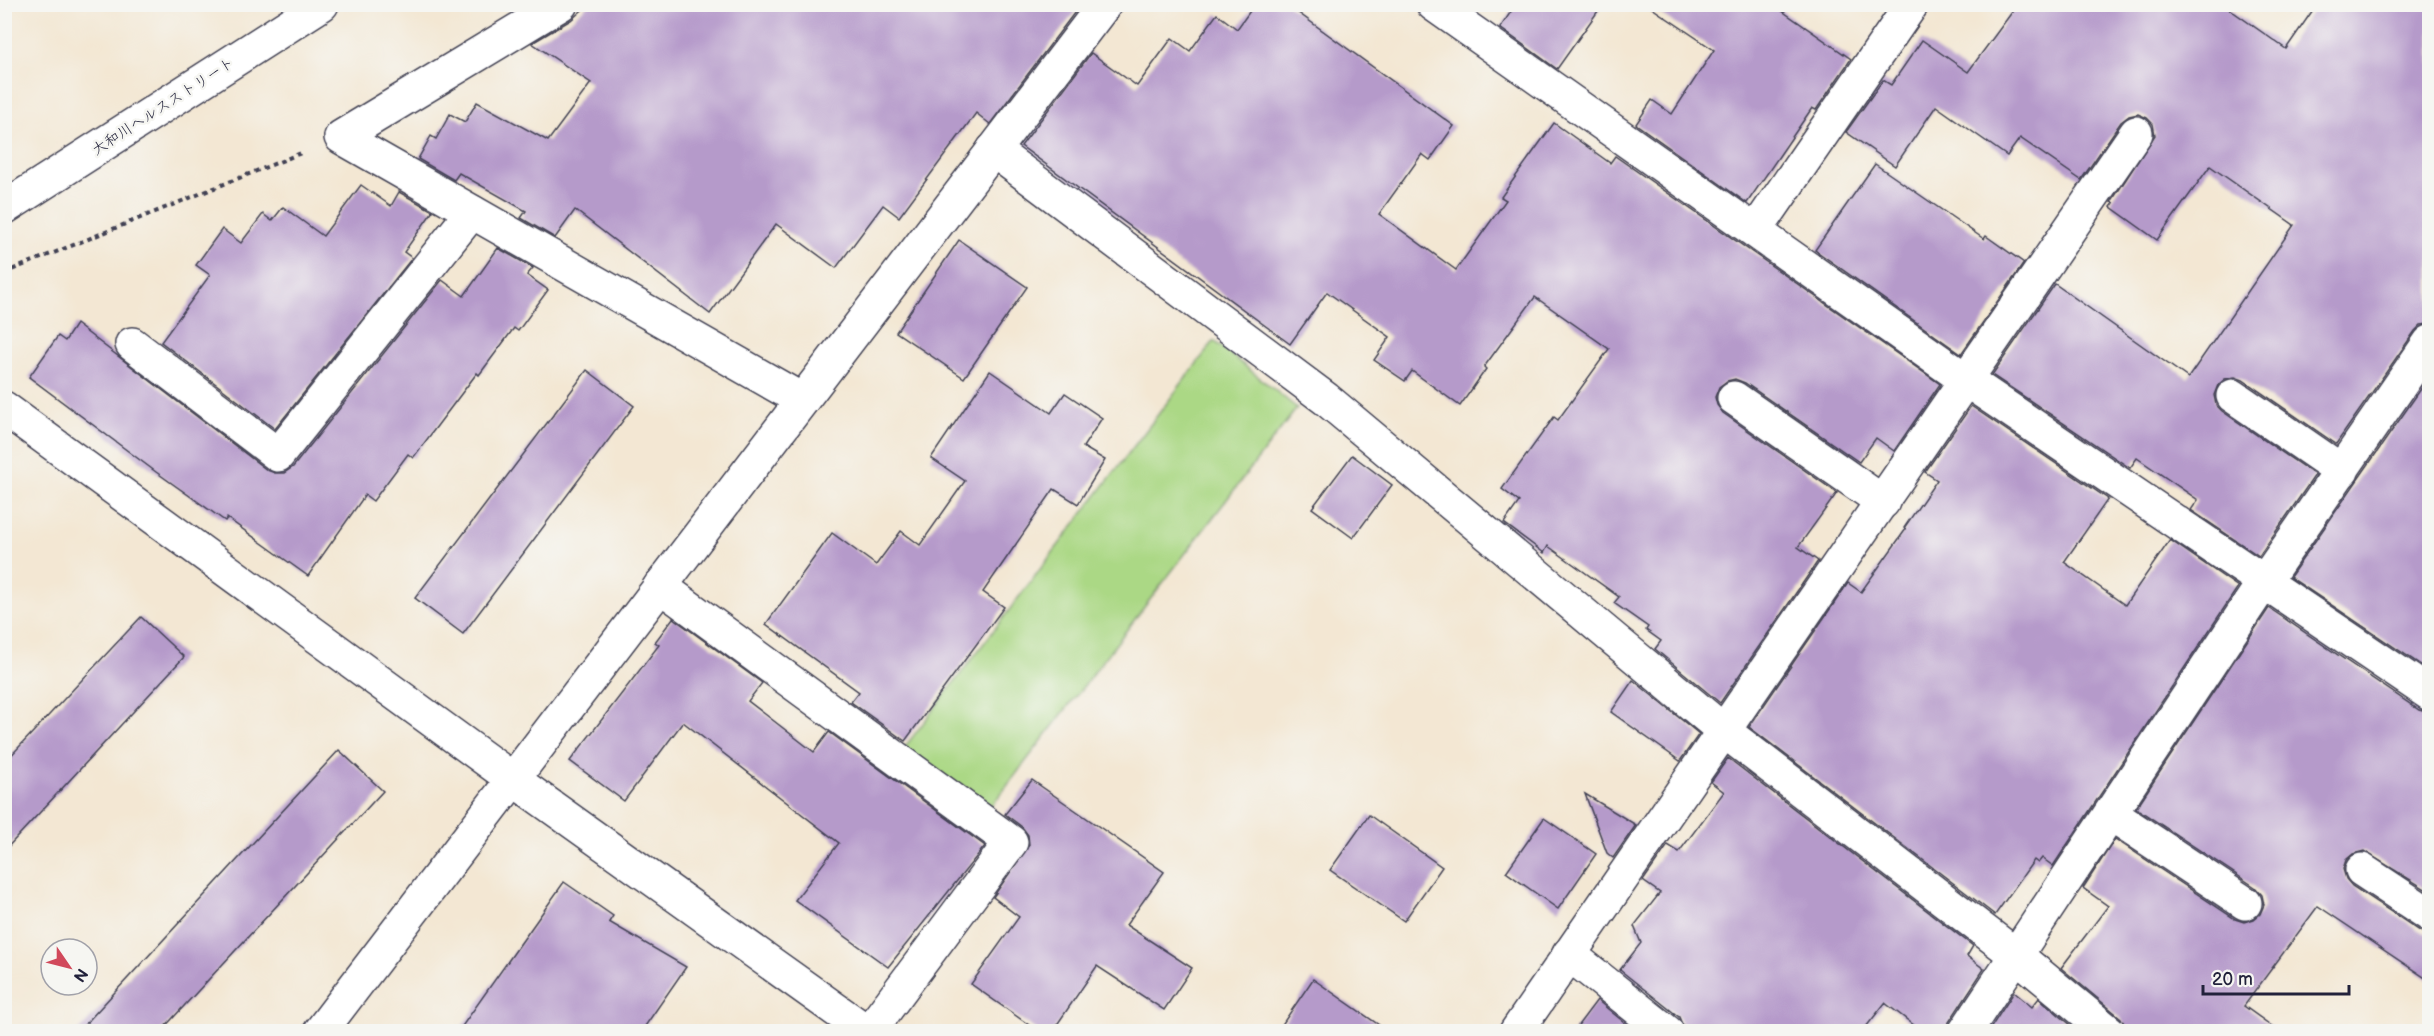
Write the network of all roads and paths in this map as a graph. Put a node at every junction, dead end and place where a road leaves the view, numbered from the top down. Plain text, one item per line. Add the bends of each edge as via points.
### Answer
1 (322, 4) edge
2 (561, 4) edge
3 (1106, 4) edge
4 (1432, 4) edge
5 (1912, 4) edge
6 (1470, 15) edge
7 (2136, 133) dead end
8 (341, 137) junction
9 (993, 150) junction
10 (4, 208) edge
11 (472, 212) junction
12 (1756, 230) junction
13 (4, 273) edge
14 (2430, 342) edge
15 (132, 344) dead end
16 (1966, 381) junction
17 (2233, 396) dead end
18 (1734, 398) dead end
19 (802, 400) junction
20 (4, 408) edge
21 (2342, 471) junction
22 (1883, 502) junction
23 (2264, 582) junction
24 (660, 586) junction
25 (2430, 694) edge
26 (1724, 732) junction
27 (514, 780) junction
28 (2111, 814) junction
29 (2362, 870) dead end
30 (2245, 903) dead end
31 (2430, 915) edge
32 (1569, 954) junction
33 (2016, 957) junction
34 (320, 1032) edge
35 (868, 1032) edge
36 (1516, 1032) edge
37 (1667, 1032) edge
38 (1965, 1032) edge
39 (2109, 1032) edge

1 - 10 street, 大和川ヘルスストリート
2 - 8 street
3 - 9 street
4 - 6 street
5 - 12 street
6 - 12 street
7 - 16 street
8 - 11 street
8 - 13 path
9 - 19 street
9 - 26 street via 1326,399
11 - 15 street via 278,455
11 - 19 street
12 - 16 street
14 - 21 street
16 - 22 street
16 - 23 street
17 - 21 street
18 - 22 street
19 - 24 street
20 - 27 street
21 - 23 street
22 - 26 street
23 - 25 street
23 - 28 street
24 - 27 street
24 - 35 street via 1011,842
26 - 32 street
26 - 33 street
27 - 34 street
27 - 35 street
28 - 30 street
28 - 33 street
29 - 31 street
32 - 36 street
32 - 37 street
33 - 38 street
33 - 39 street

